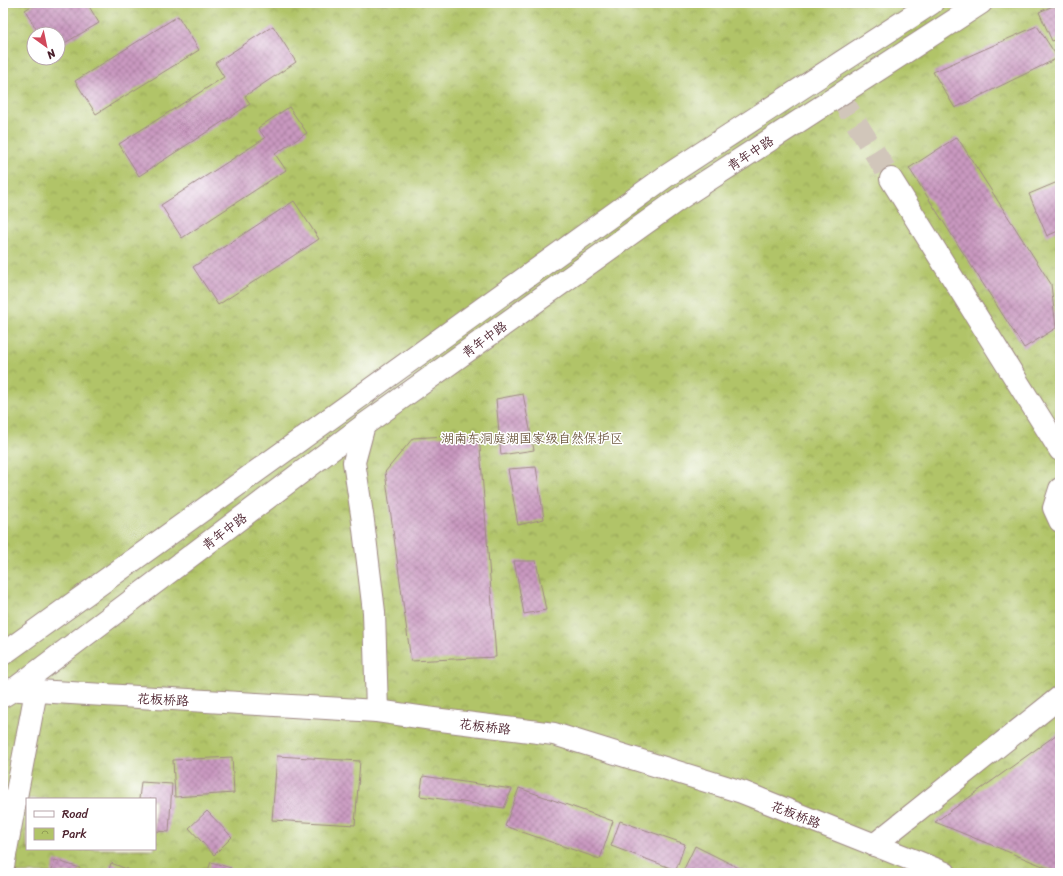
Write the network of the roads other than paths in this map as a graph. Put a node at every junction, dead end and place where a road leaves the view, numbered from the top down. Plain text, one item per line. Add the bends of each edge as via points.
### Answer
1 (932, 3) edge
2 (981, 3) edge
3 (891, 179) tunnel mouth
4 (364, 425) junction
5 (1060, 450) edge
6 (1060, 489) edge
7 (1060, 520) edge
8 (3, 654) edge
9 (36, 691) junction
10 (6, 692) edge
11 (1060, 697) edge
12 (377, 711) junction
13 (874, 845) junction
14 (3, 866) edge
15 (945, 873) edge

1 - 8 main road, 青年中路 via 665,176
2 - 4 main road, 青年中路 via 679,199
3 - 5 main road
4 - 10 main road, 青年中路
4 - 12 main road via 354,462 374,612
6 - 7 main road via 1054,508
9 - 10 main road, 花板桥路
9 - 12 main road, 花板桥路
9 - 14 main road
11 - 13 main road
12 - 13 main road, 花板桥路 via 554,734 742,792
13 - 15 main road, 花板桥路

